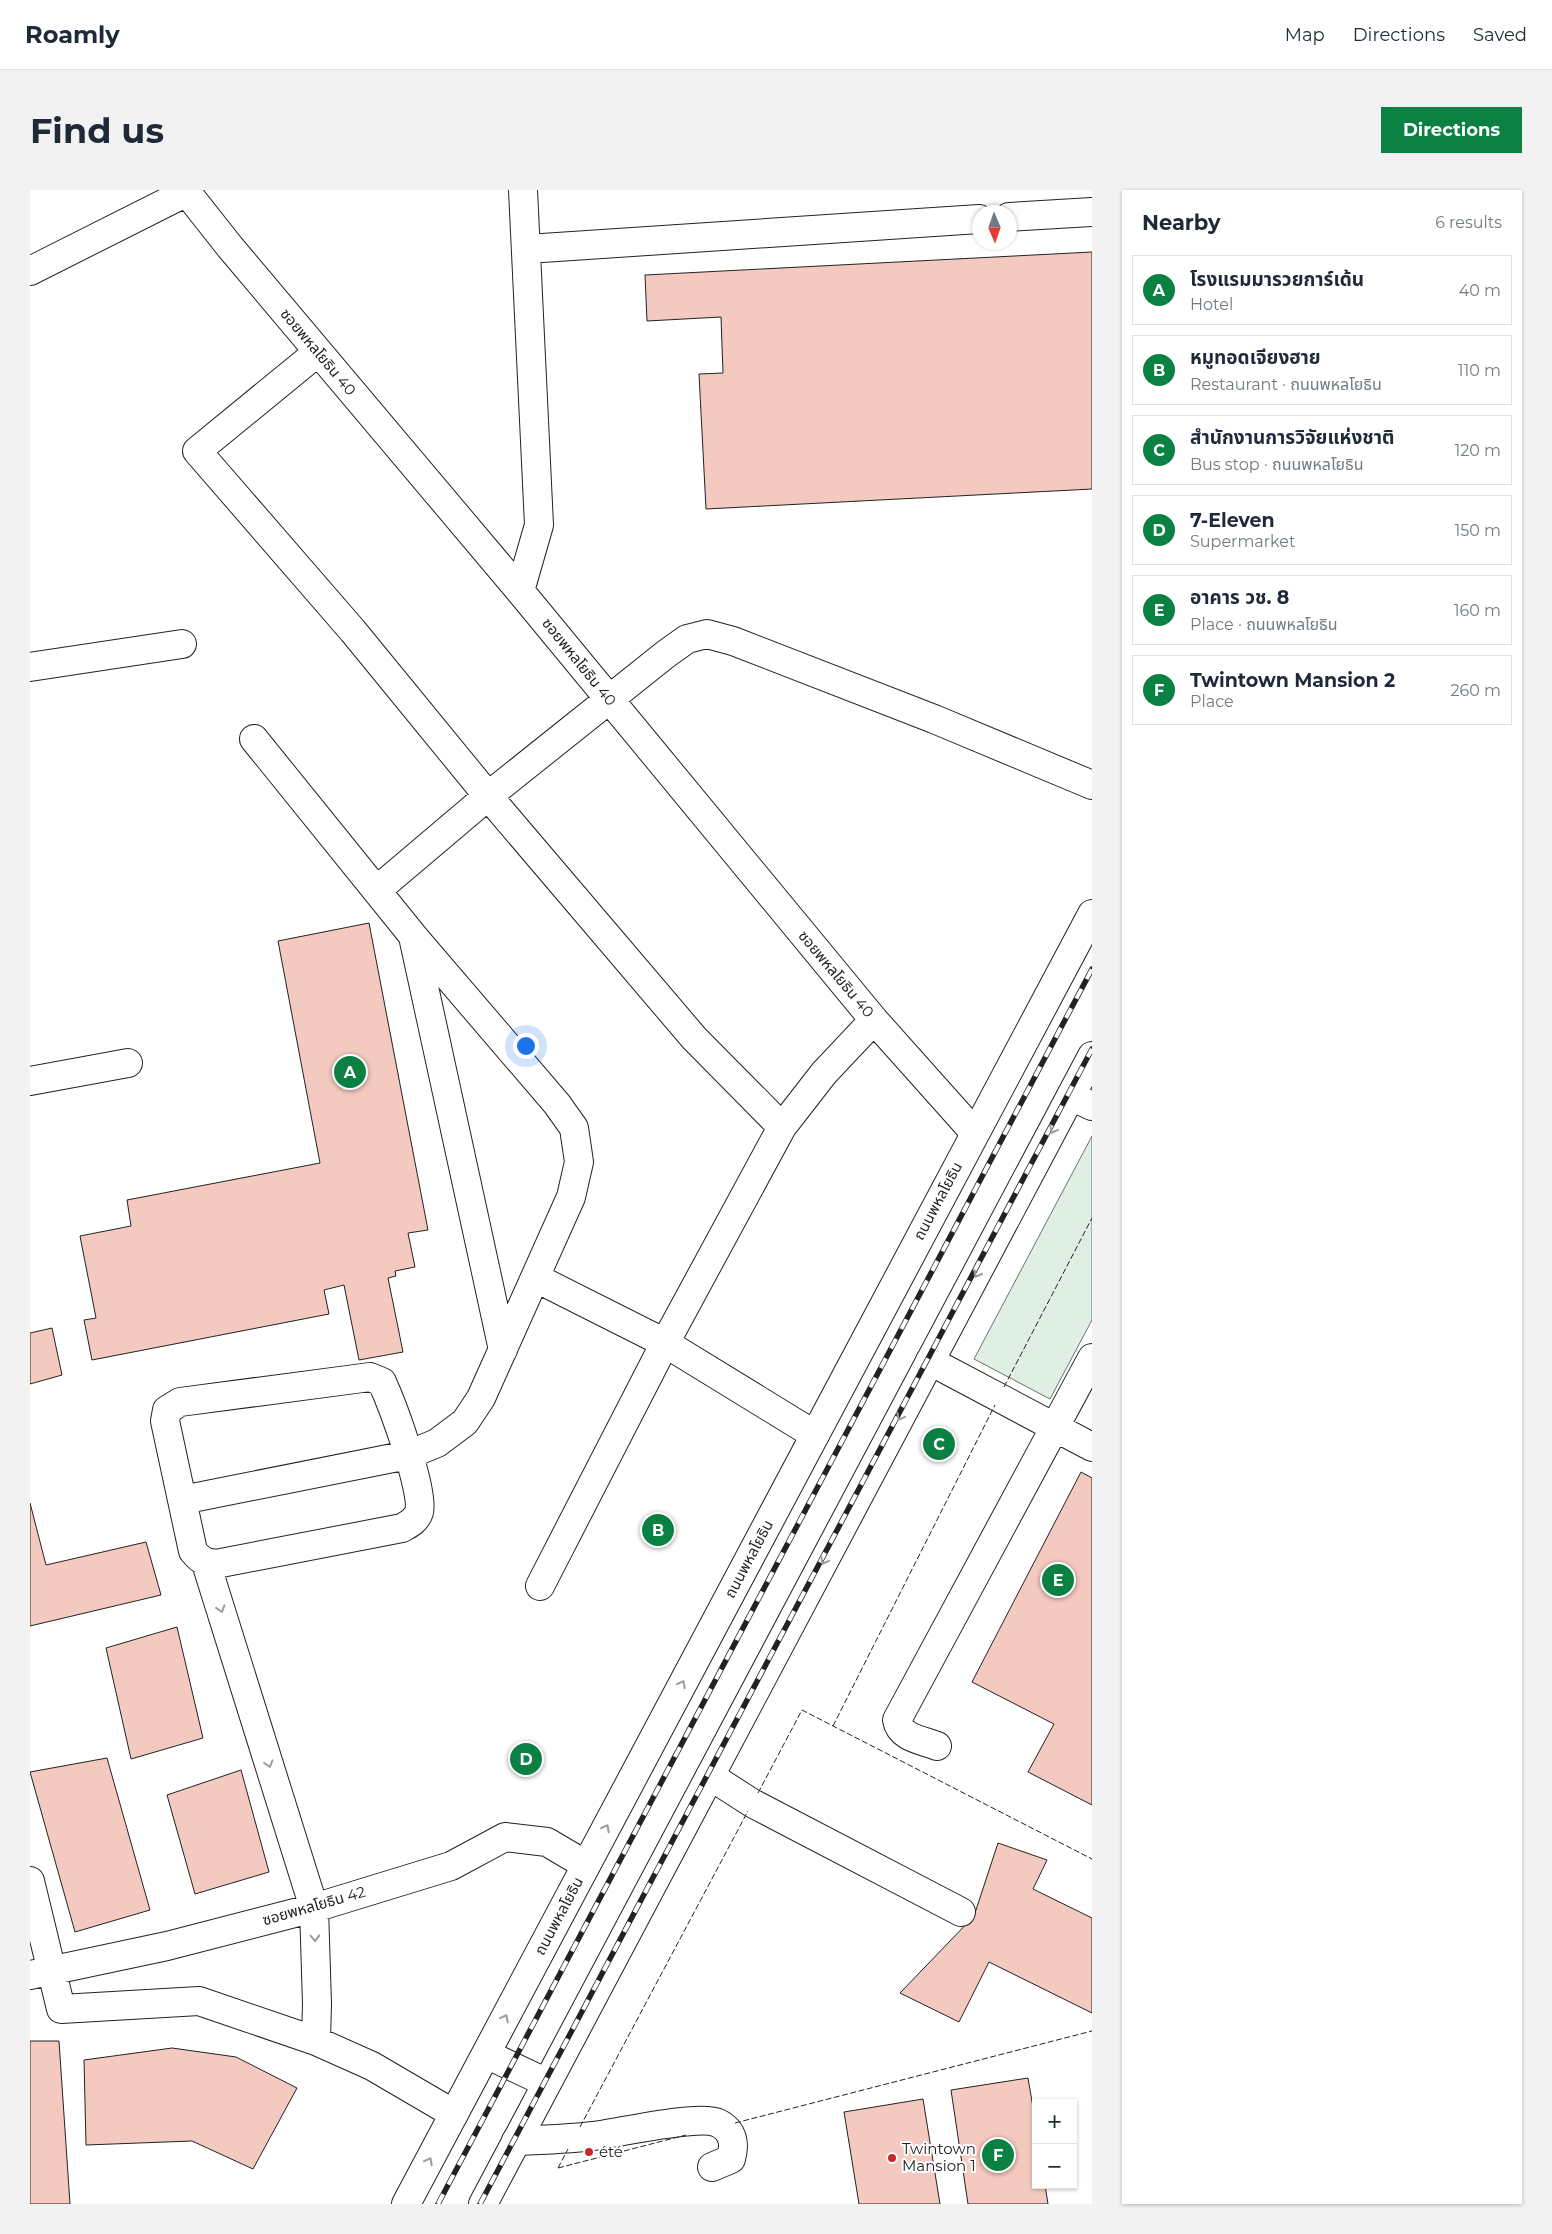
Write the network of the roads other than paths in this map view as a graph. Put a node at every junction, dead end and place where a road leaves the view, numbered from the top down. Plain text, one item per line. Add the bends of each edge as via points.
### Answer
1 (524, 190) edge
2 (186, 191) edge
3 (1092, 212) edge
4 (1017, 217) edge
5 (972, 220) edge
6 (527, 249) junction
7 (30, 271) edge
8 (318, 352) junction
9 (520, 591) junction
10 (182, 644) dead end
11 (30, 667) edge
12 (609, 698) junction
13 (254, 739) dead end
14 (1092, 785) edge
15 (488, 796) junction
16 (377, 890) junction
17 (1092, 914) edge
18 (414, 937) junction
19 (874, 1020) junction
20 (1092, 1056) edge
21 (128, 1063) dead end
22 (30, 1081) edge
23 (1082, 1101) edge
24 (782, 1127) junction
25 (974, 1132) junction
26 (536, 1278) junction
27 (665, 1343) junction
28 (504, 1350) junction
29 (1092, 1358) edge
30 (930, 1361) junction
31 (1055, 1427) junction
32 (815, 1435) junction
33 (1092, 1447) edge
34 (408, 1455) junction
35 (182, 1500) junction
36 (206, 1563) junction
37 (540, 1586) dead end
38 (937, 1746) dead end
39 (710, 1776) junction
40 (586, 1865) junction
41 (30, 1881) edge
42 (314, 1908) junction
43 (961, 1912) dead end
44 (41, 1973) edge
45 (316, 2041) junction
46 (486, 2054) junction
47 (547, 2084) junction
48 (454, 2114) junction
49 (516, 2142) junction
50 (712, 2167) dead end
51 (406, 2204) edge
52 (483, 2204) edge

1 - 6 street
2 - 7 street
2 - 8 street, ซอยพหลโยธิน 40
3 - 4 street
5 - 6 street
6 - 9 street via 539,525
8 - 9 street, ซอยพหลโยธิน 40
8 - 15 street via 198,452 353,631
9 - 12 street, ซอยพหลโยธิน 40
10 - 11 street
12 - 14 street via 687,639 707,634 776,656
12 - 15 street
12 - 19 street, ซอยพหลโยธิน 40
13 - 16 street
15 - 16 street
15 - 24 street via 694,1038
16 - 18 street
17 - 25 street, ถนนพหลโยธิน
18 - 26 street via 574,1128 579,1162 571,1197
18 - 28 street
19 - 24 street via 824,1073
19 - 25 street, ซอยพหลโยธิน 40
20 - 23 street
21 - 22 street
23 -> 30 street
24 - 27 street
25 - 32 street, ถนนพหลโยธิน
26 - 27 street
26 - 28 street
27 - 32 street
27 - 37 street
28 - 34 street via 481,1398 465,1422 437,1443
29 - 31 street
30 - 31 street
30 -> 39 street
31 - 33 street
31 - 38 street via 897,1720 898,1728 904,1734
40 -> 32 street, ถนนพหลโยธิน
34 - 35 street
34 - 35 street via 382,1382 370,1377 180,1402 164,1415
34 - 36 street via 419,1496 419,1512 410,1524 221,1563
35 - 36 street via 193,1551
36 -> 42 street
39 - 43 street via 761,1808
39 - 47 street
40 - 42 street, ซอยพหลโยธิน 42 via 547,1842 505,1836 451,1866
46 -> 40 street, ถนนพหลโยธิน
41 - 44 street
42 - 44 street, ซอยพหลโยธิน 42 via 167,1946
42 -> 45 street via 318,2004
44 - 45 street via 61,2009 199,2001
45 - 48 street via 372,2066
46 - 47 street
46 - 48 street, ถนนพหลโยธิน
47 - 49 street
51 -> 48 street, ถนนพหลโยธิน
49 - 50 street via 592,2136 694,2121 718,2122 730,2132 734,2146 731,2159
49 - 52 street

